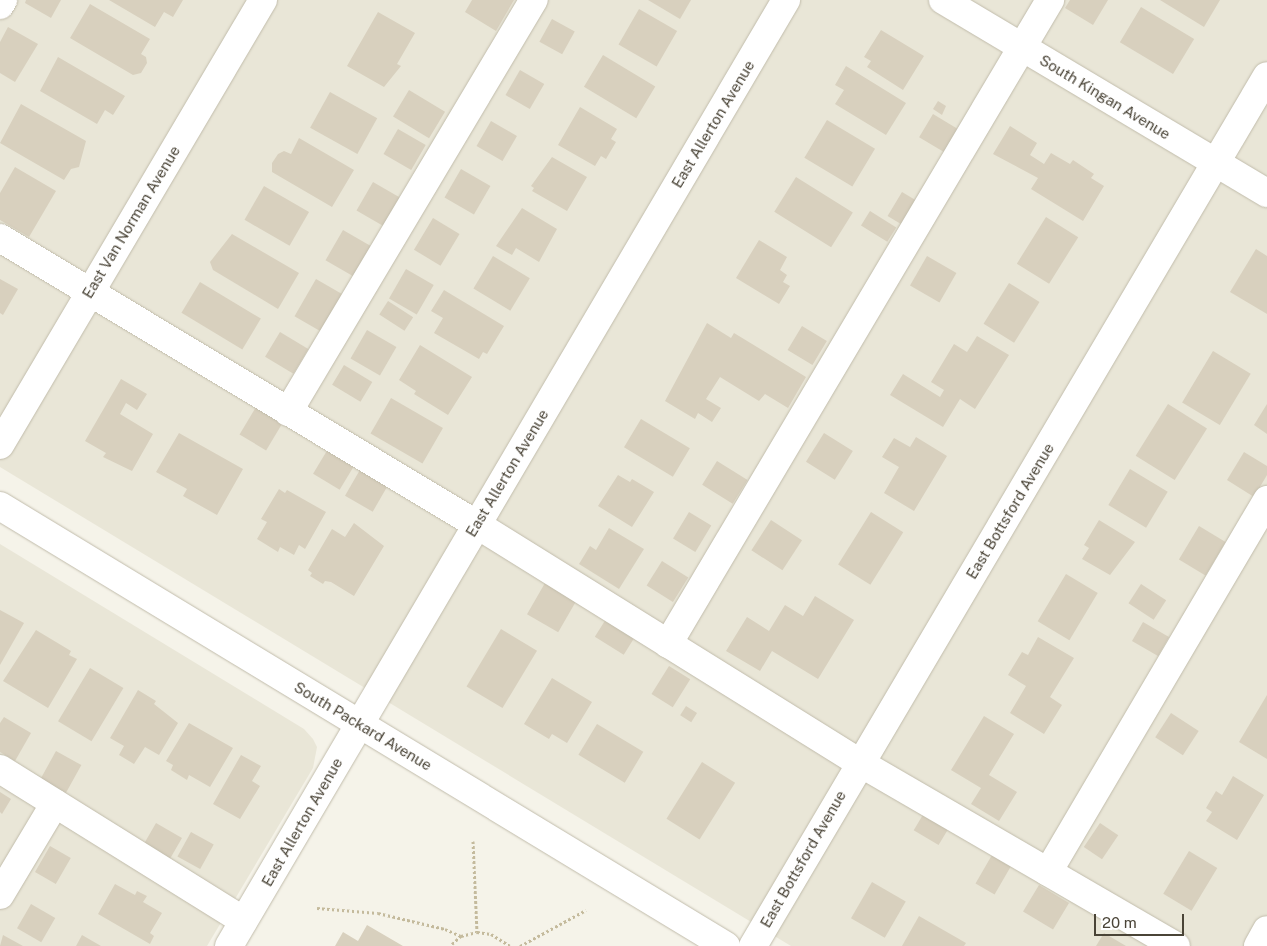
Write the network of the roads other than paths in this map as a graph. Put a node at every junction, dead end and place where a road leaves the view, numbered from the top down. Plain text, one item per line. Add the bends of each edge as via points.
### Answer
1 (3, 0) edge
2 (263, 0) edge
3 (534, 0) edge
4 (786, 0) edge
5 (943, 0) edge
6 (1050, 0) edge
7 (0, 5) edge
8 (1022, 47) junction
9 (1267, 76) edge
10 (1216, 162) junction
11 (1267, 193) edge
12 (0, 238) edge
13 (90, 292) junction
14 (288, 412) junction
15 (0, 445) edge
16 (1267, 500) edge
17 (0, 506) edge
18 (476, 524) junction
19 (668, 644) junction
20 (359, 723) junction
21 (860, 763) junction
22 (0, 769) edge
23 (55, 803) junction
24 (1048, 872) junction
25 (0, 895) edge
26 (244, 921) junction
27 (1267, 930) edge
28 (229, 946) edge
29 (726, 946) edge
30 (753, 946) edge
31 (1176, 946) edge
32 (1258, 946) edge

1 - 7 street
2 - 13 street, East Van Norman Avenue
3 - 14 street
4 - 18 street, East Allerton Avenue
5 - 8 street, South Kingan Avenue
6 - 8 street
8 - 10 street, South Kingan Avenue
8 - 19 street
9 - 10 street, East Bottsford Avenue
10 - 11 street, South Kingan Avenue
10 - 21 street, East Bottsford Avenue
12 - 13 street
13 - 14 street
13 - 15 street, East Van Norman Avenue
14 - 18 street
16 - 24 street
17 - 20 street, South Packard Avenue
18 - 19 street
18 - 20 street, East Allerton Avenue
19 - 21 street
20 - 26 street, East Allerton Avenue
20 - 29 street, South Packard Avenue
21 - 24 street
21 - 30 street, East Bottsford Avenue
22 - 23 street
23 - 25 street
23 - 26 street
24 - 31 street
26 - 28 street, East Allerton Avenue
27 - 32 street

